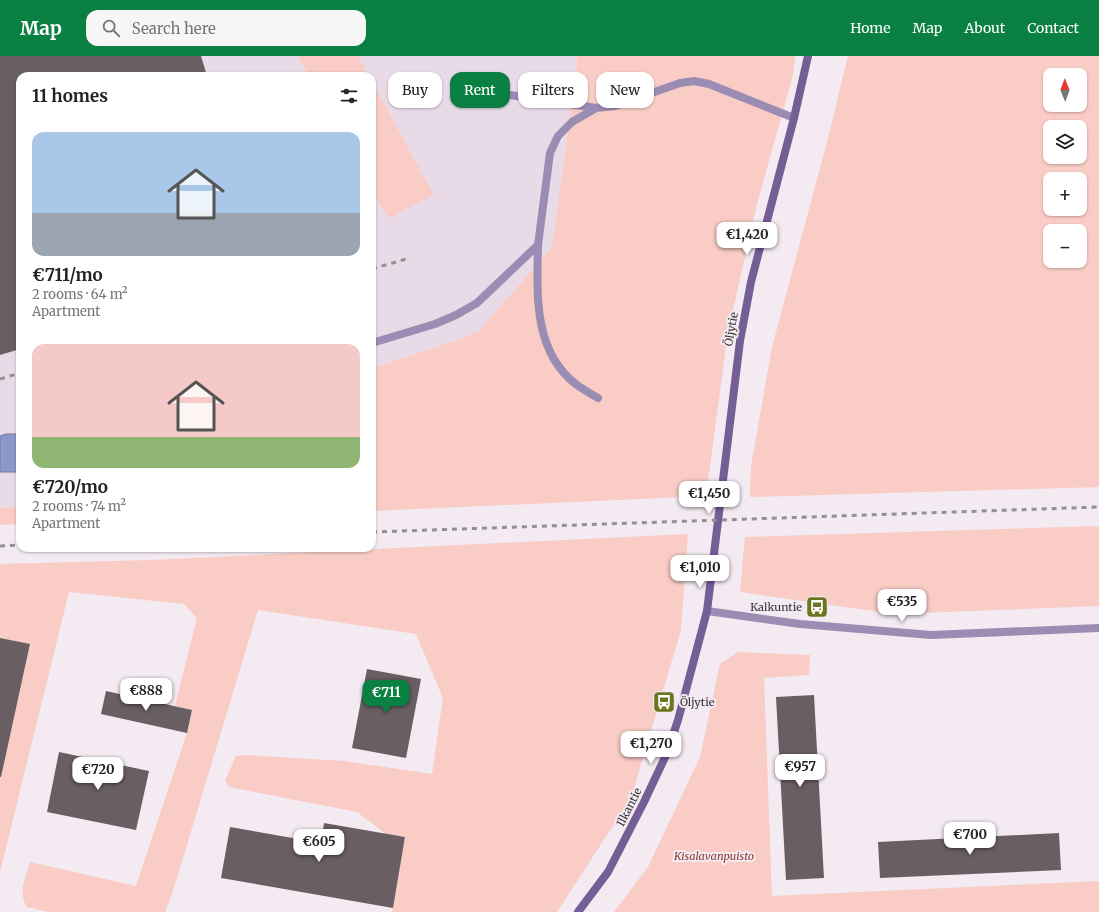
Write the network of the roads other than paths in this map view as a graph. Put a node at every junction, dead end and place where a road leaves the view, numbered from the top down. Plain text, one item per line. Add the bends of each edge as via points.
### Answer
1 (808, 56) edge
2 (654, 93) edge
3 (510, 95) dead end
4 (596, 108) joint
5 (794, 118) junction
6 (538, 245) junction
7 (376, 342) edge
8 (598, 398) dead end
9 (707, 611) junction
10 (1099, 628) edge
11 (578, 912) edge

1 - 5 main road, Öljytie
2 - 5 street via 694,81 709,84
3 - 4 street
4 - 6 street via 572,122 558,136 550,153
5 - 9 main road, Öljytie via 750,282 740,341
6 - 7 street via 477,303 435,324
6 - 8 street via 539,319 548,347 576,385
9 - 10 street via 800,624 931,635
9 - 11 main road, Ilkantie via 667,753 608,872

